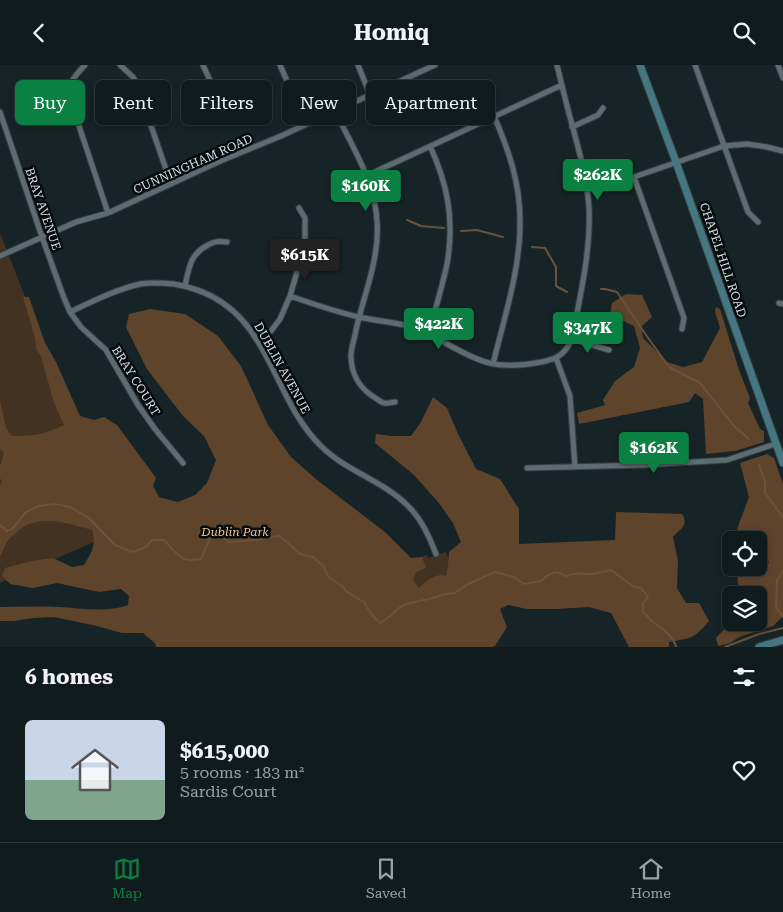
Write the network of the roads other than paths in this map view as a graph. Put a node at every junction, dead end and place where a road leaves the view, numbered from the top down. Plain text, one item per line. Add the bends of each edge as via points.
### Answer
1 (85, 65) edge
2 (120, 65) edge
3 (204, 65) edge
4 (280, 65) edge
5 (358, 65) edge
6 (435, 65) edge
7 (557, 65) edge
8 (640, 65) edge
9 (695, 65) edge
10 (778, 65) edge
11 (783, 78) edge
12 (210, 80) edge
13 (287, 80) edge
14 (402, 80) edge
15 (366, 85) edge
16 (562, 85) junction
17 (603, 108) dead end
18 (0, 112) edge
19 (495, 116) edge
20 (495, 118) edge
21 (305, 125) edge
22 (342, 125) edge
23 (475, 125) edge
24 (572, 127) junction
25 (430, 146) junction
26 (724, 146) junction
27 (783, 151) edge
28 (676, 162) junction
29 (366, 176) junction
30 (634, 177) junction
31 (171, 184) junction
32 (587, 190) junction
33 (298, 208) dead end
34 (108, 213) junction
35 (758, 222) dead end
36 (42, 237) junction
37 (227, 241) dead end
38 (0, 256) edge
39 (185, 286) junction
40 (290, 296) junction
41 (70, 312) junction
42 (359, 317) junction
43 (682, 329) dead end
44 (429, 333) junction
45 (572, 339) junction
46 (258, 341) junction
47 (609, 350) dead end
48 (556, 358) junction
49 (493, 364) junction
50 (395, 402) dead end
51 (775, 444) junction
52 (183, 463) dead end
53 (783, 463) edge
54 (575, 467) junction
55 (527, 468) dead end
56 (436, 554) dead end
57 (783, 640) edge
58 (759, 647) edge

1 - 34 street via 72,79 69,96
2 - 31 street via 136,82
3 - 12 street
4 - 13 street
5 - 15 street
6 - 14 street, CUNNINGHAM ROAD
7 - 16 street
8 - 28 street, CHAPEL HILL ROAD
9 - 26 street
10 - 11 street
16 - 19 street
16 - 24 street
17 - 24 street via 598,115
18 - 36 street, BRAY AVENUE
20 - 49 street via 514,170 520,221 515,272
21 - 31 street, CUNNINGHAM ROAD
22 - 29 street
23 - 25 street
24 - 32 street
25 - 29 street
25 - 44 street via 446,188 450,240
26 - 27 street via 747,144
26 - 28 street
26 - 35 street via 748,212
28 - 30 street
28 - 51 street, CHAPEL HILL ROAD
29 - 42 street via 376,208 377,240
30 - 32 street
30 - 43 street via 684,318
31 - 34 street, CUNNINGHAM ROAD
32 - 45 street via 589,235 586,266
33 - 40 street via 305,218 305,245
34 - 36 street, CUNNINGHAM ROAD
36 - 38 street, CUNNINGHAM ROAD
36 - 41 street, BRAY AVENUE
37 - 39 street via 217,240 193,256
39 - 41 street, DUBLIN AVENUE via 142,284 114,291
39 - 46 street, DUBLIN AVENUE via 203,291 223,303 242,318
40 - 42 street
40 - 46 street via 280,319
41 - 52 street, BRAY COURT via 106,350 138,405
42 - 44 street
42 - 50 street via 351,354 356,378 369,395 384,403
44 - 49 street via 478,360
45 - 47 street
45 - 48 street
46 - 56 street, DUBLIN AVENUE via 289,403 313,438 343,464 381,485 407,505 421,521
48 - 49 street via 520,365
48 - 54 street via 570,396
51 - 53 street, CHAPEL HILL ROAD
51 - 54 street via 728,460
54 - 55 street
57 - 58 street

